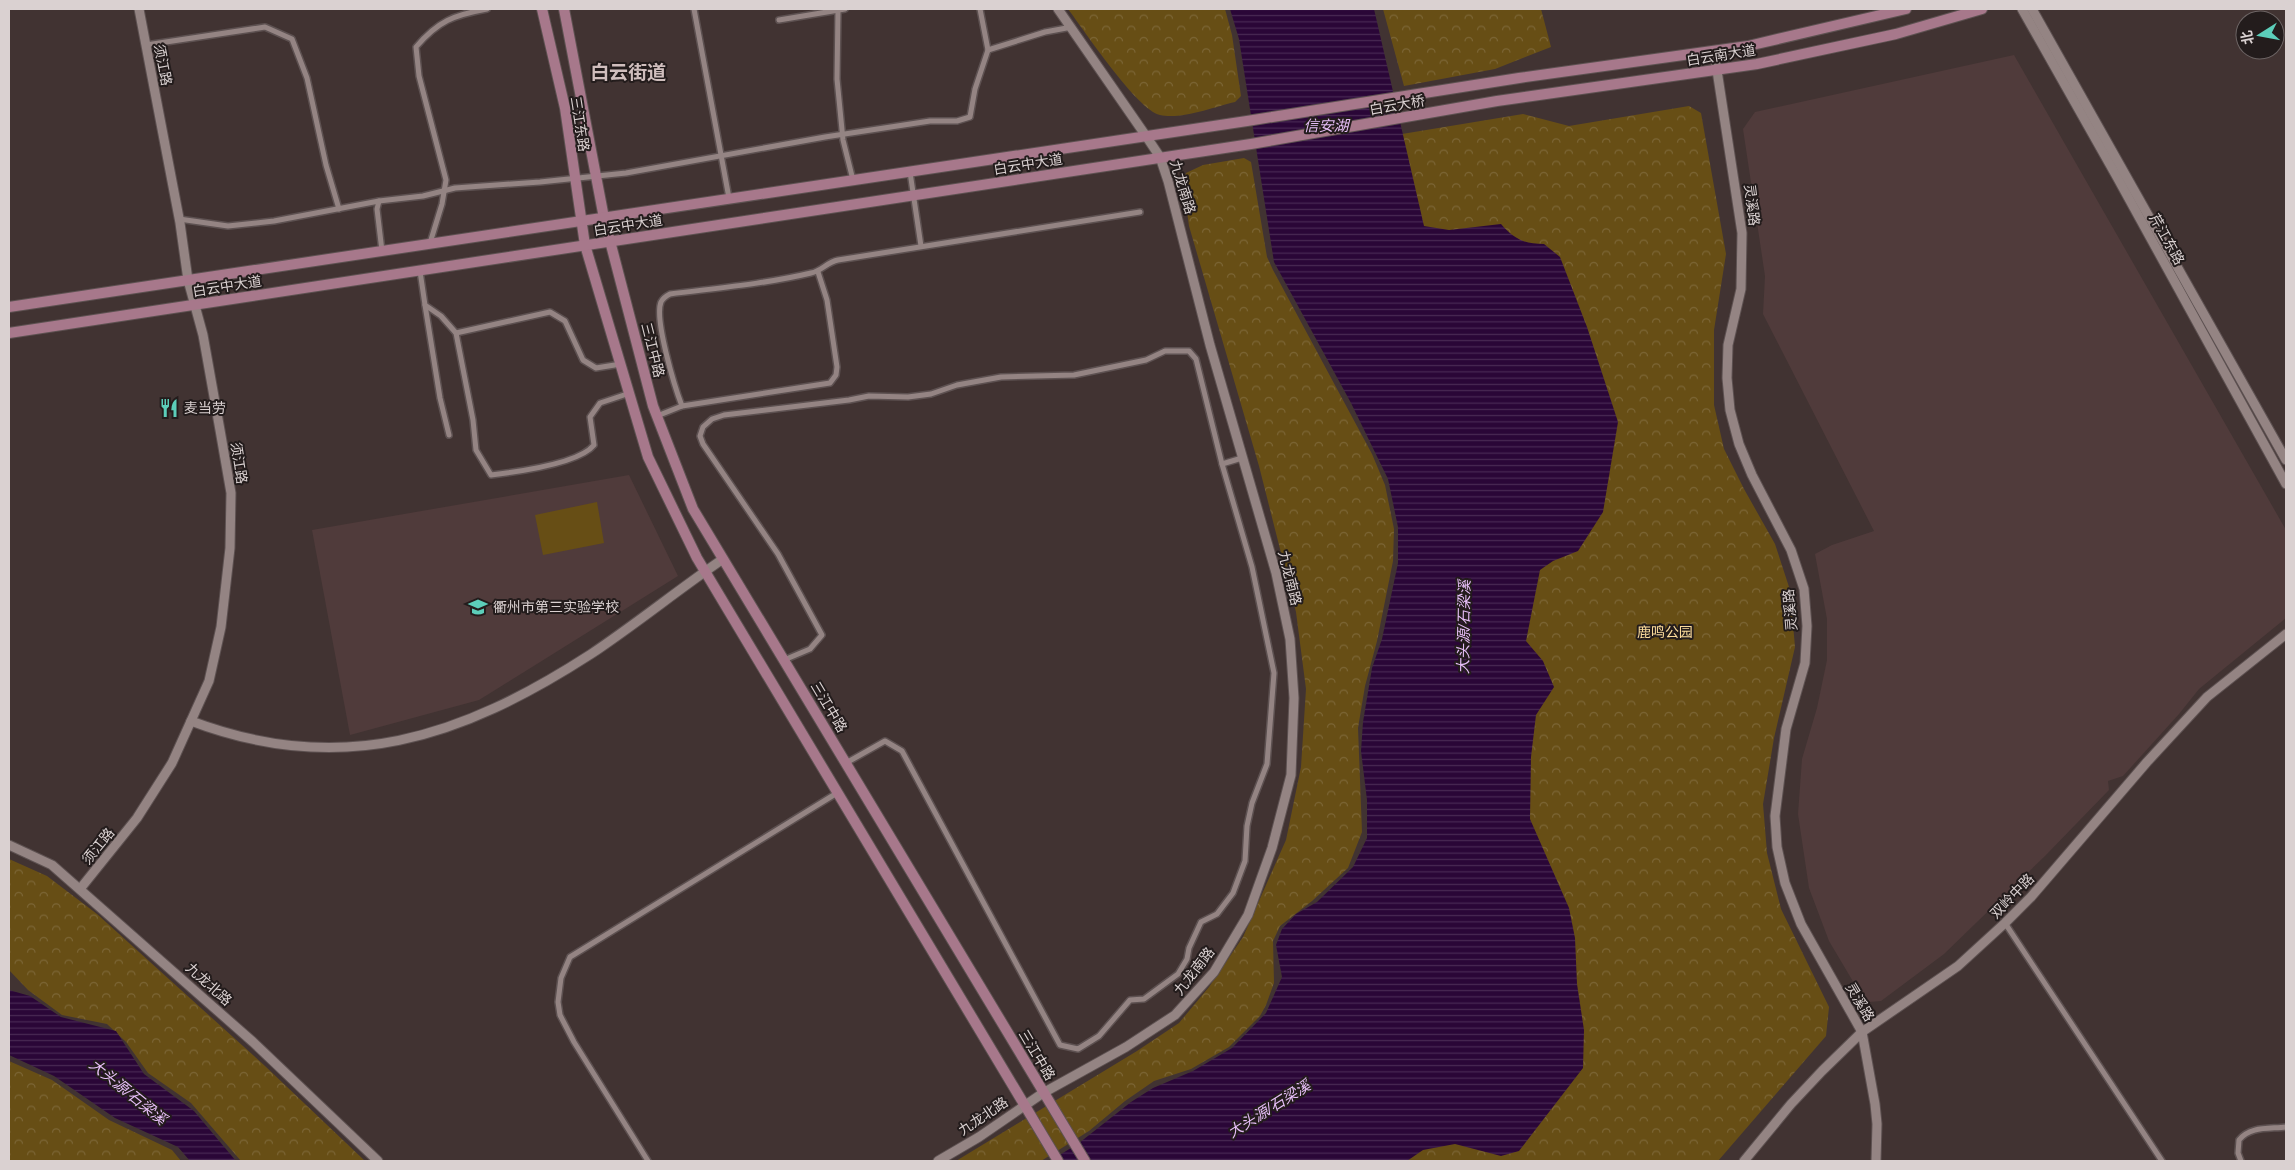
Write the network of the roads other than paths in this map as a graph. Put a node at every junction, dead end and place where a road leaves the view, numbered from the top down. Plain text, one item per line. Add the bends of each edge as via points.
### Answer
1 (139, 9) edge
2 (487, 9) edge
3 (542, 9) edge
4 (564, 9) edge
5 (694, 9) edge
6 (845, 9) edge
7 (980, 9) edge
8 (1058, 9) edge
9 (1906, 9) edge
10 (1982, 9) edge
11 (2022, 9) edge
12 (2032, 9) edge
13 (838, 10) junction
14 (779, 20) dead end
15 (1072, 27) junction
16 (146, 45) junction
17 (988, 50) junction
18 (1714, 51) junction
19 (1717, 70) junction
20 (1456, 89) joint
21 (1459, 108) joint
22 (1248, 121) joint
23 (842, 134) junction
24 (1146, 136) junction
25 (1250, 144) joint
26 (722, 155) junction
27 (1160, 158) junction
28 (910, 172) junction
29 (596, 176) junction
30 (574, 178) junction
31 (853, 180) junction
32 (444, 191) junction
33 (914, 195) junction
34 (729, 199) junction
35 (379, 202) junction
36 (339, 209) junction
37 (1140, 212) dead end
38 (604, 218) junction
39 (179, 219) junction
40 (580, 221) junction
41 (611, 241) junction
42 (430, 244) junction
43 (585, 245) junction
44 (921, 246) junction
45 (382, 251) junction
46 (420, 270) junction
47 (818, 272) junction
48 (188, 280) junction
49 (194, 305) junction
50 (425, 305) junction
51 (9, 307) edge
52 (9, 333) edge
53 (456, 333) junction
54 (621, 364) junction
55 (630, 392) junction
56 (682, 406) junction
57 (657, 416) junction
58 (449, 436) dead end
59 (1242, 458) junction
60 (2286, 460) edge
61 (1222, 464) junction
62 (2286, 484) edge
63 (723, 559) junction
64 (705, 571) junction
65 (2286, 634) edge
66 (784, 660) junction
67 (191, 721) junction
68 (846, 763) junction
69 (838, 793) junction
70 (9, 845) edge
71 (80, 889) junction
72 (2005, 923) junction
73 (1862, 1032) junction
74 (1043, 1093) junction
75 (1025, 1105) junction
76 (2286, 1127) edge
77 (378, 1161) edge
78 (648, 1161) edge
79 (938, 1161) edge
80 (1058, 1161) edge
81 (1085, 1161) edge
82 (1744, 1161) edge
83 (1876, 1161) edge
84 (2162, 1161) edge
85 (2241, 1161) edge

1 - 16 street, 须江路
2 - 32 street via 446,20 416,48 419,76 446,180
3 - 30 main road, 三江东路 via 564,108
4 - 29 main road, 三江东路
5 - 26 street
6 - 13 street
7 - 17 street
8 - 15 street, 九龙南路
9 - 18 main road, 白云南大道
10 - 19 main road, 白云南大道 via 1896,34
11 - 62 street, 芹江东路
12 - 60 street, 芹江东路
13 - 14 street
13 - 23 street via 837,79
15 - 17 street
15 - 24 street, 九龙南路
16 - 36 street via 265,27 292,39 307,78
16 - 39 street, 须江路
17 - 23 street via 970,117
18 - 19 street, 灵溪路
18 - 20 main road, 白云南大道
19 - 21 main road, 白云南大道
19 - 73 street, 灵溪路 via 1742,233 1741,289 1728,345 1730,410 1752,475 1790,550 1804,589 1806,608 1805,663 1786,729 1775,816 1776,847 1785,883 1801,924
20 - 22 main road, 白云大桥
21 - 25 main road, 白云大桥
22 - 24 main road, 白云中大道
23 - 26 street
23 - 31 street
24 - 27 street, 九龙南路
24 - 28 main road, 白云中大道
25 - 27 main road, 白云中大道
26 - 29 street
26 - 34 street
27 - 33 main road, 白云中大道
27 - 59 street, 九龙南路
28 - 31 main road, 白云中大道
28 - 33 street
29 - 30 street
29 - 38 main road, 三江东路
30 - 32 street
30 - 40 main road, 三江东路
31 - 34 main road, 白云中大道
32 - 35 street
32 - 42 street
33 - 41 main road, 白云中大道
33 - 44 street
34 - 38 main road, 白云中大道
35 - 36 street
35 - 45 street
36 - 39 street via 228,226
37 - 44 street
38 - 40 main road, 白云中大道
38 - 41 main road, 三江东路
39 - 48 street, 须江路
40 - 42 main road, 白云中大道
40 - 43 main road, 三江东路
41 - 43 main road, 白云中大道
41 - 57 main road, 三江中路
42 - 45 main road, 白云中大道
43 - 46 main road, 白云中大道
43 - 54 main road
44 - 47 street via 834,261
45 - 48 main road, 白云中大道
46 - 49 main road, 白云中大道
46 - 50 street
47 - 56 street via 827,300 837,367 830,383
47 - 56 street via 664,297 660,304 664,345
48 - 49 street, 须江路
48 - 51 main road, 白云中大道
49 - 52 main road, 白云中大道
49 - 67 street, 须江路 via 203,335 231,493 230,548 221,627 209,681
50 - 53 street via 441,316
50 - 58 street
53 - 54 street via 550,312 565,321 583,360 596,368
53 - 55 street via 476,450 491,475 577,458 589,452 594,445 590,417 600,403
54 - 55 main road
55 - 64 main road via 648,457
56 - 57 street
57 - 63 main road, 三江中路 via 693,509
59 - 61 street
59 - 74 street, 九龙南路 via 1276,573 1290,639 1294,698 1291,775 1272,848 1248,915 1214,972 1175,1015 1126,1047
61 - 66 street via 1196,359 1189,350 1165,352 1146,360 1074,375 1001,377 957,385 931,394 869,396 712,419 703,427 700,436 703,444 778,554 822,635 810,649
61 - 68 street via 1252,567 1274,673 1267,764 1252,803 1247,826 1246,861 1233,893 1217,914 1201,922 1187,959 1178,974 1165,985 1144,999 1130,1000 1099,1036 1078,1049 1060,1044 902,751 885,741
63 - 64 street
63 - 66 main road, 三江中路
64 - 67 street via 583,658 493,710 428,732 382,744 314,748 272,744 227,734
64 - 69 main road
65 - 72 street, 双岭中路 via 2207,697 2032,897
66 - 68 main road, 三江中路
67 - 71 street, 须江路 via 172,763 137,818
68 - 74 main road, 三江中路
69 - 75 main road
69 - 78 street via 570,957 561,978 560,1015
70 - 71 street, 九龙北路 via 52,865
71 - 77 street, 九龙北路 via 253,1042
72 - 73 street, 双岭中路 via 1958,966
72 - 84 street
73 - 82 street, 双岭中路 via 1791,1104
73 - 83 street, 灵溪路 via 1876,1114
74 - 75 street, 九龙北路
74 - 81 main road, 三江中路
75 - 79 street, 九龙北路
75 - 80 main road
76 - 85 street via 2244,1133 2238,1140

